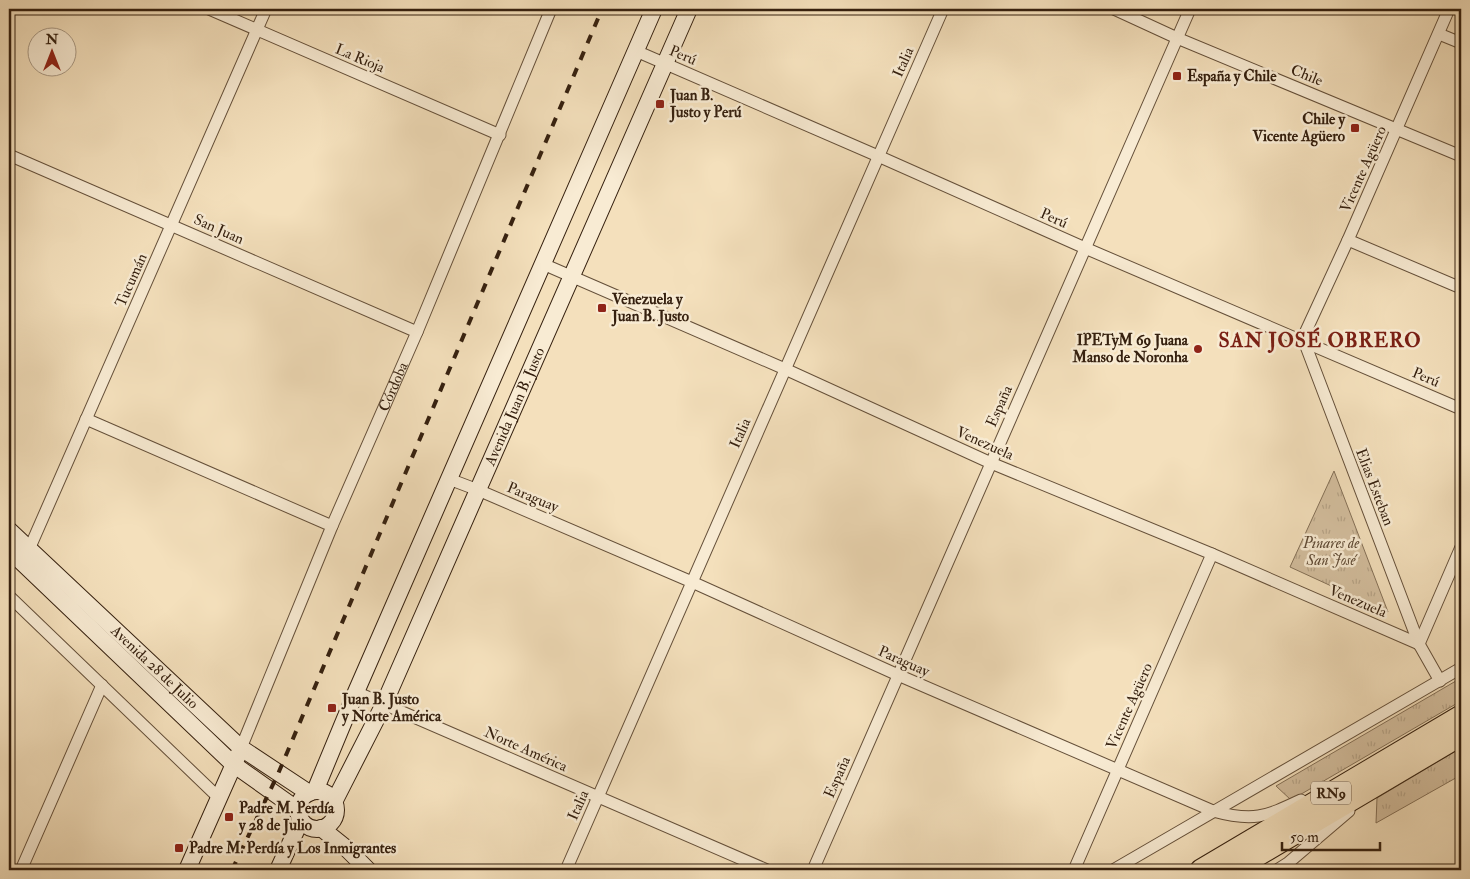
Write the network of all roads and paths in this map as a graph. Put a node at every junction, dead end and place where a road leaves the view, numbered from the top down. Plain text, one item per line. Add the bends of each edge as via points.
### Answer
1 (209, 9) edge
2 (266, 9) edge
3 (552, 9) edge
4 (654, 9) edge
5 (689, 9) edge
6 (943, 9) edge
7 (1114, 9) edge
8 (1190, 9) edge
9 (1450, 9) edge
10 (257, 29) junction
11 (1438, 34) junction
12 (1177, 38) junction
13 (1461, 43) edge
14 (636, 51) junction
15 (664, 63) junction
16 (1397, 128) junction
17 (500, 134) junction
18 (9, 155) edge
19 (878, 156) junction
20 (1461, 156) edge
21 (171, 224) junction
22 (1348, 240) junction
23 (1085, 248) junction
24 (543, 264) junction
25 (570, 276) junction
26 (1461, 288) edge
27 (417, 332) junction
28 (1304, 341) junction
29 (785, 369) junction
30 (1461, 409) edge
31 (86, 419) junction
32 (991, 463) junction
33 (448, 479) junction
34 (478, 490) junction
35 (332, 526) junction
36 (9, 530) edge
37 (1461, 547) edge
38 (9, 550) edge
39 (1212, 554) junction
40 (26, 556) junction
41 (692, 582) junction
42 (9, 596) edge
43 (1419, 644) junction
44 (1461, 668) edge
45 (898, 675) junction
46 (1440, 681) junction
47 (102, 685) junction
48 (356, 692) junction
49 (384, 704) junction
50 (1461, 716) edge
51 (1461, 735) edge
52 (240, 748) junction
53 (234, 764) junction
54 (1118, 769) junction
55 (1351, 781) junction
56 (1381, 784) junction
57 (312, 792) junction
58 (598, 797) junction
59 (218, 798) junction
60 (335, 807) junction
61 (1213, 812) junction
62 (307, 821) junction
63 (346, 848) junction
64 (21, 870) edge
65 (187, 870) edge
66 (278, 870) edge
67 (290, 870) edge
68 (368, 870) edge
69 (566, 870) edge
70 (767, 870) edge
71 (813, 870) edge
72 (1074, 870) edge
73 (1113, 870) edge
74 (1201, 870) edge
75 (1234, 870) edge
76 (1277, 870) edge

1 - 10 street, La Rioja
2 - 10 street, Tucumán
3 - 17 street, Córdoba
4 - 14 main road, Avenida Juan B. Justo
5 - 15 main road, Avenida Juan B. Justo
6 - 19 street, Italia
7 - 12 street, Chile
8 - 12 street, España
9 - 11 street, Vicente Agüero
10 - 17 street, La Rioja
10 - 21 street, Tucumán
11 - 13 street
11 - 16 street, Vicente Agüero
12 - 16 street, Chile
12 - 23 street, España
14 - 15 street, Perú
14 - 24 main road, Avenida Juan B. Justo
15 - 19 street, Perú
15 - 25 main road, Avenida Juan B. Justo
16 - 20 street, Chile
16 - 22 street, Vicente Agüero
17 - 27 street, Córdoba
18 - 21 street, San Juan
19 - 23 street, Perú
19 - 29 street, Italia
21 - 27 street, San Juan
21 - 31 street, Tucumán
22 - 26 street
22 - 28 street, Vicente Agüero
23 - 28 street, Perú
23 - 32 street, España
24 - 25 street, Venezuela
24 - 33 main road, Avenida Juan B. Justo
25 - 29 street, Venezuela
25 - 34 main road, Avenida Juan B. Justo
27 - 35 street, Córdoba
28 - 30 street, Perú
28 - 43 street, Elias Esteban
29 - 32 street, Venezuela
29 - 41 street, Italia
31 - 35 street
31 - 40 street, Tucumán
32 - 39 street, Venezuela
32 - 45 street, España
33 - 34 street, Paraguay
33 - 48 main road, Avenida Juan B. Justo
34 - 41 street, Paraguay
34 - 49 main road, Avenida Juan B. Justo
35 - 52 street, Córdoba
36 - 40 main road, Avenida 28 de Julio
37 - 43 street
38 - 40 main road, Avenida 28 de Julio
39 - 43 street, Venezuela
39 - 54 street, Vicente Agüero
40 - 52 main road, Avenida 28 de Julio
40 - 53 main road, Avenida 28 de Julio
41 - 45 street, Paraguay
41 - 58 street, Italia
42 - 47 street
43 - 46 street, Elias Esteban
44 - 46 street
45 - 54 street, Paraguay
45 - 71 street, España
46 - 61 street
47 - 59 street
47 - 64 street
48 - 49 street, Norte América
48 - 57 main road, Avenida Juan B. Justo
49 - 58 street, Norte América
49 - 60 main road, Avenida Juan B. Justo
50 - 55 highway, RN9
51 - 56 highway, RN9
52 - 53 main road, Córdoba
52 - 57 main road, Avenida 28 de Julio
53 - 59 main road, Córdoba
53 - 62 main road, Avenida 28 de Julio
54 - 61 street, Paraguay
54 - 72 street, Vicente Agüero
55 - 61 street, Paraguay via 1270,814 1236,818
55 - 74 highway, RN9
56 - 75 highway, RN9
56 - 76 street
57 - 60 main road via 326,794
57 - 62 main road via 300,800
58 - 69 street, Italia
58 - 70 street, Norte América
59 - 65 main road, Córdoba
60 - 62 main road via 331,822
60 - 63 main road
61 - 73 street
62 - 63 main road, Avenida 28 de Julio
62 - 66 main road
62 - 67 main road
63 - 68 main road, Avenida 28 de Julio

